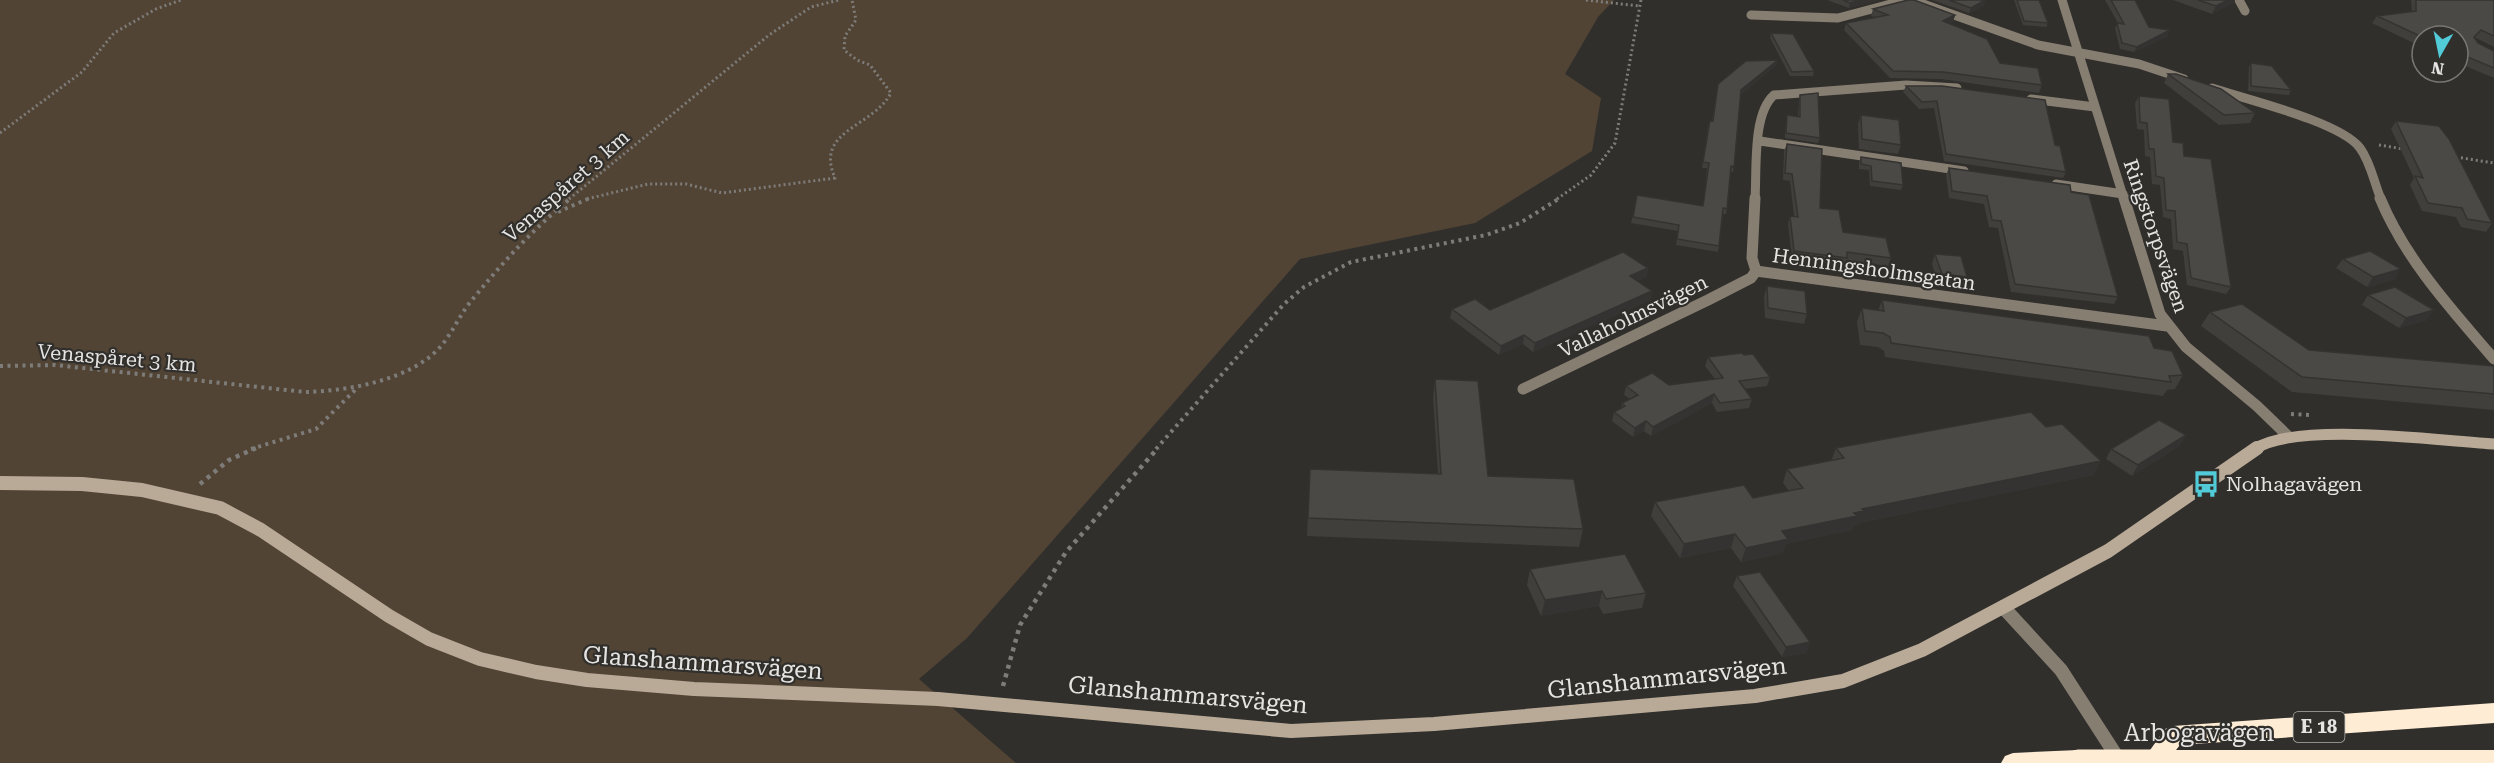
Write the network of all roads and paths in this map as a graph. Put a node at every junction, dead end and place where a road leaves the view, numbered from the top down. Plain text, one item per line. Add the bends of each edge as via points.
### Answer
1 (181, 0) edge
2 (839, 0) edge
3 (852, 0) edge
4 (1586, 0) edge
5 (1641, 0) edge
6 (1906, 0) edge
7 (1912, 0) edge
8 (2062, 0) edge
9 (2239, 0) edge
10 (1639, 6) junction
11 (2245, 11) dead end
12 (1751, 15) dead end
13 (2078, 53) junction
14 (2193, 82) edge
15 (2204, 85) edge
16 (1963, 89) edge
17 (2021, 98) edge
18 (2095, 107) junction
19 (0, 133) edge
20 (1760, 141) junction
21 (2356, 144) junction
22 (2413, 151) edge
23 (2448, 156) edge
24 (2494, 163) edge
25 (1971, 171) edge
26 (2041, 182) edge
27 (2123, 194) junction
28 (551, 215) junction
29 (1756, 270) junction
30 (2167, 327) junction
31 (2494, 359) edge
32 (0, 366) edge
33 (361, 385) junction
34 (1523, 389) dead end
35 (2289, 437) junction
36 (2494, 444) edge
37 (0, 483) edge
38 (182, 499) junction
39 (2003, 607) junction
40 (998, 704) junction
41 (2494, 713) edge
42 (2155, 760) junction
43 (2494, 760) edge
44 (2013, 763) edge
45 (2121, 763) edge

1 - 19 path via 114,33 82,72
2 - 28 path, Venaspåret 3 km via 811,7 769,35
3 - 28 path via 856,20 845,36 844,50 870,65 891,93 883,106 833,142 829,162 835,177 722,193 686,184 648,184 592,197
4 - 10 path
5 - 10 path
6 - 12 street via 1838,18
7 - 13 street via 2038,45
8 - 13 street, Ringstorpsvägen
9 - 11 street
10 - 40 path via 1615,143 1591,175 1520,223 1486,235 1351,262 1304,287 1284,304 1066,552 1020,625
13 - 14 street via 2139,64
13 - 18 street, Ringstorpsvägen
15 - 21 street via 2310,121
16 - 20 street, Henningsholmsgatan via 1905,85 1774,95 1760,117
17 - 18 street
18 - 27 street, Ringstorpsvägen
20 - 25 street
20 - 29 street, Henningsholmsgatan via 1752,258
21 - 22 path
21 - 31 street via 2364,153 2377,192 2408,249
23 - 24 path
26 - 27 street
27 - 30 street, Ringstorpsvägen via 2151,289
28 - 33 path, Venaspåret 3 km via 493,272 440,347 386,380
29 - 30 street, Henningsholmsgatan
29 - 34 street, Vallaholmsvägen via 1751,278 1708,300
30 - 35 street, Ringstorpsvägen via 2276,421
32 - 33 path, Venaspåret 3 km via 55,364 305,392
33 - 38 path via 328,421 313,430 247,450 226,462
35 - 36 street, Glanshammarsvägen via 2322,433
35 - 39 street, Glanshammarsvägen via 2264,443 2108,551
37 - 38 street, Glanshammarsvägen via 82,484
38 - 40 street, Glanshammarsvägen via 220,508 261,530 389,616 429,639 480,659 587,680
39 - 40 street, Glanshammarsvägen via 1922,650 1843,681 1755,696 1434,724 1291,730
39 - 45 street via 2061,670
41 - 42 highway, E 18 via 2173,736
42 - 43 highway, Arbogavägen / E 18
42 - 44 highway, Arbogavägen / E 18, bridge

